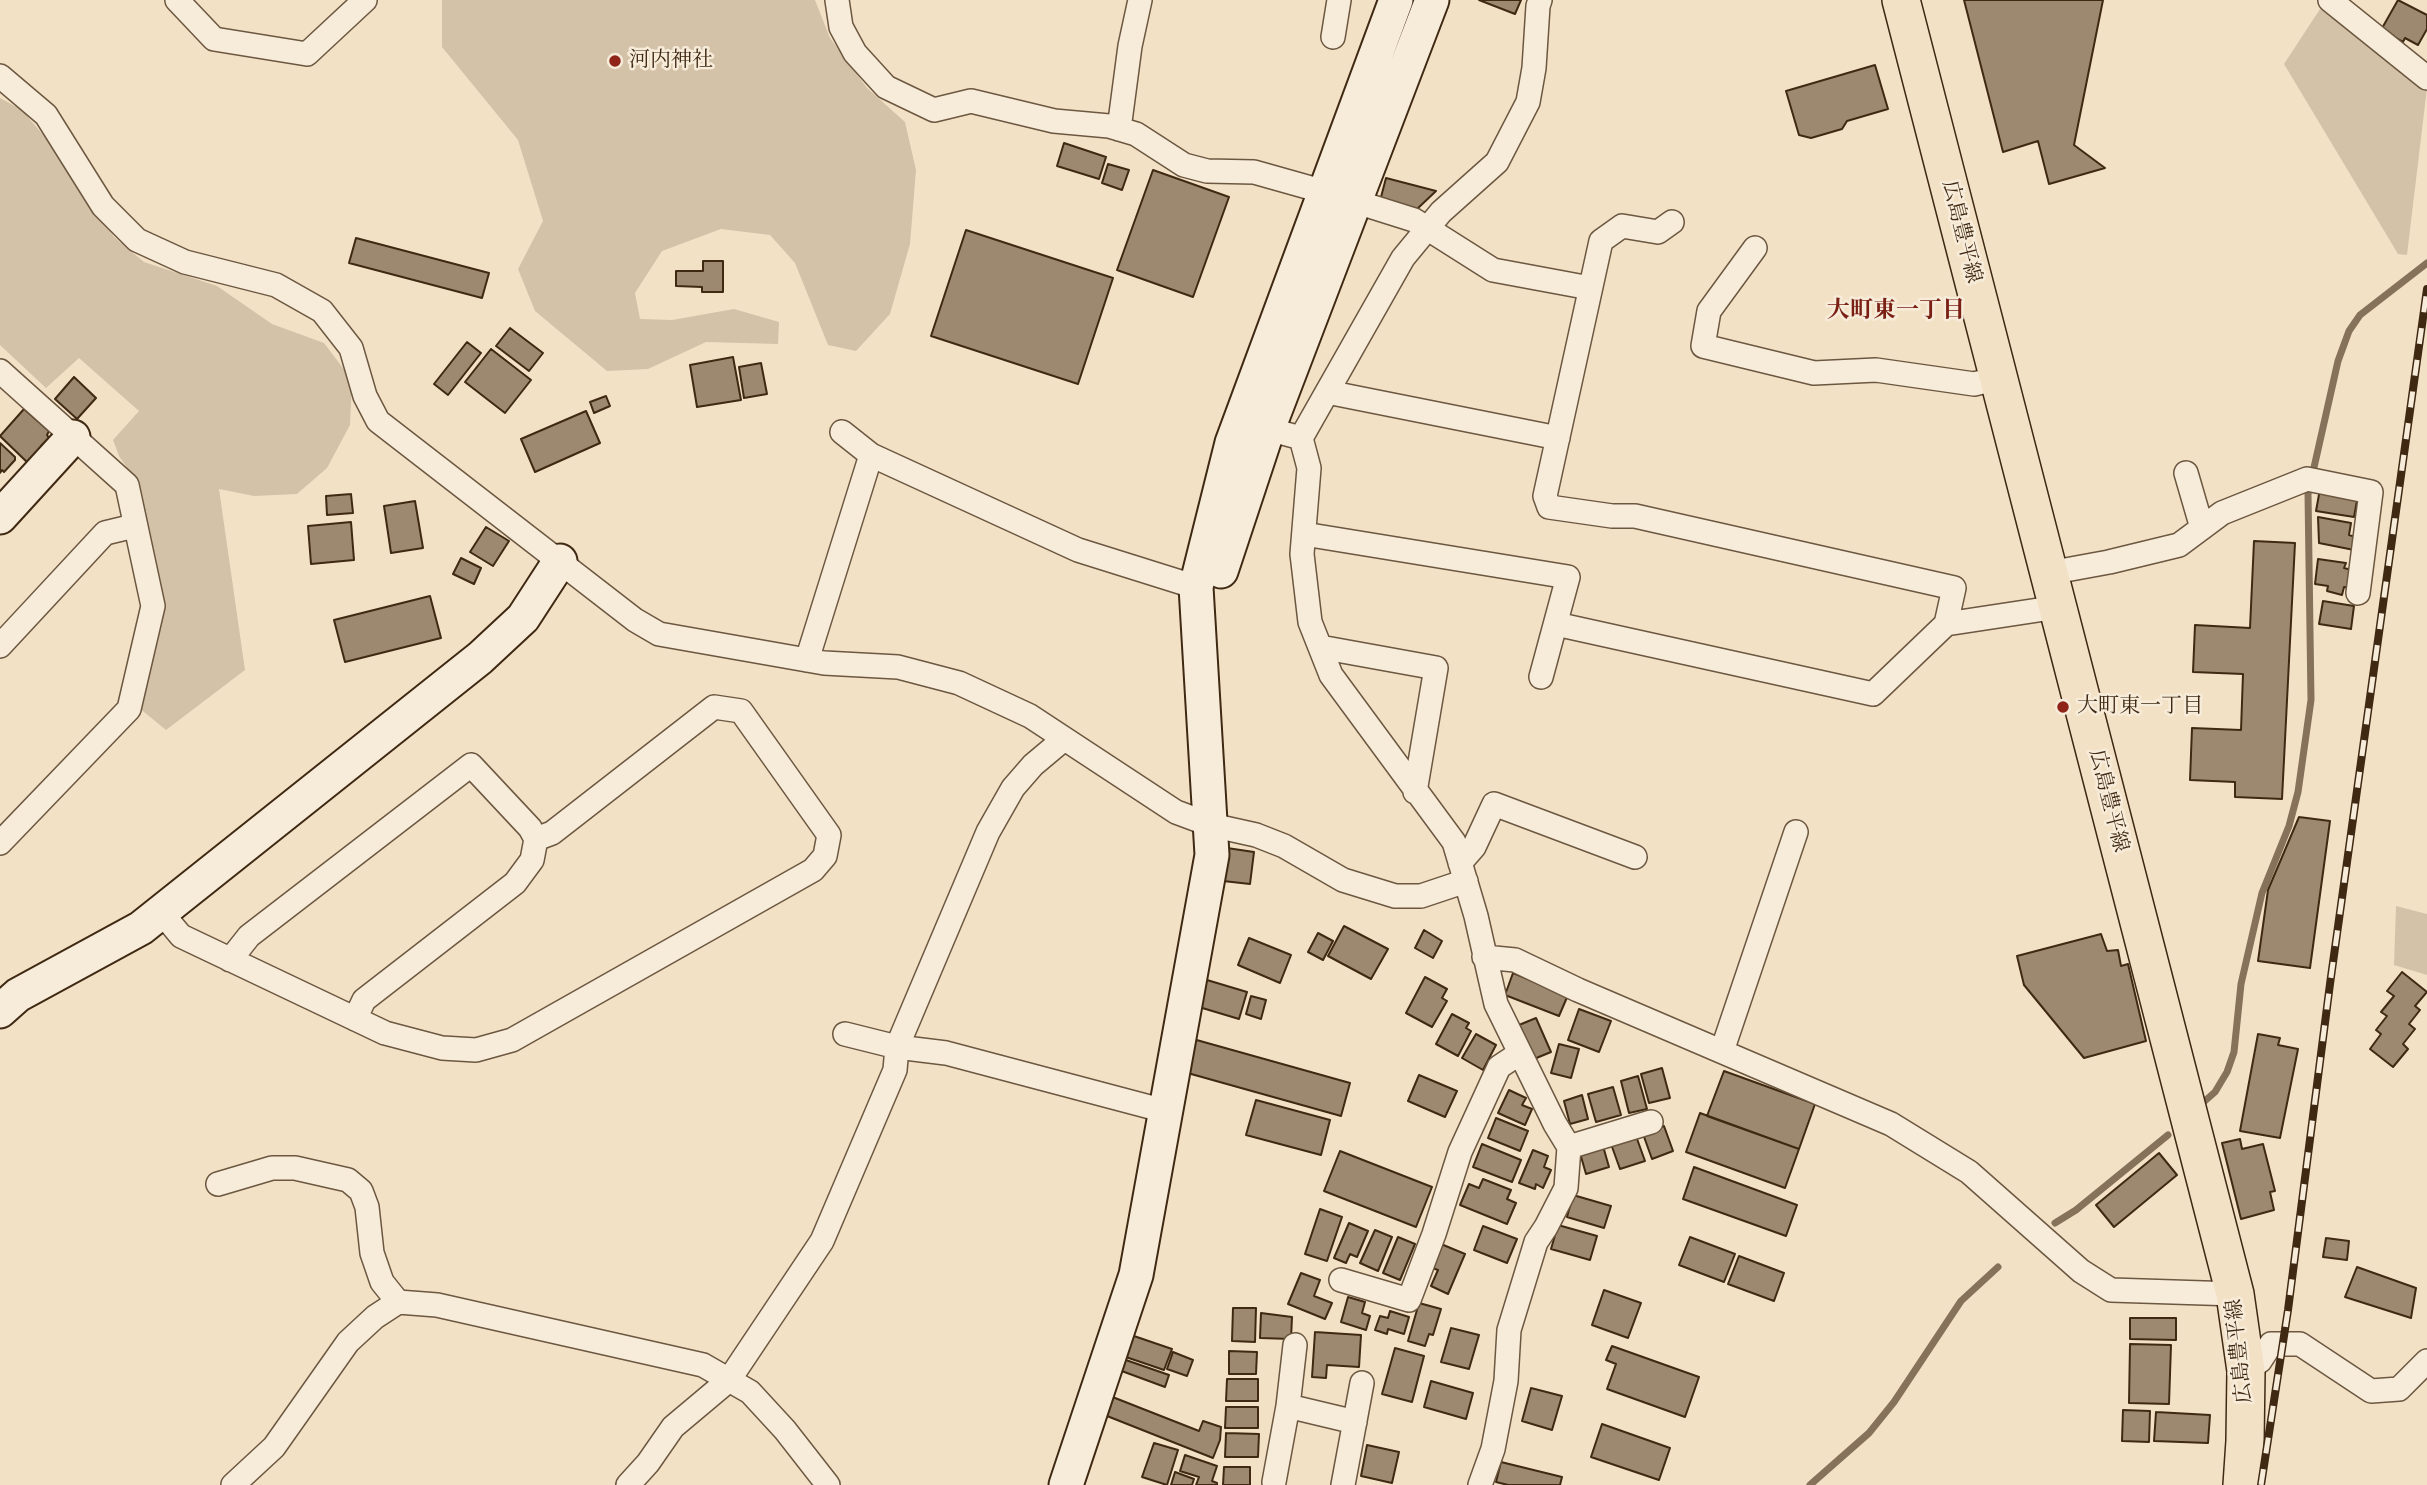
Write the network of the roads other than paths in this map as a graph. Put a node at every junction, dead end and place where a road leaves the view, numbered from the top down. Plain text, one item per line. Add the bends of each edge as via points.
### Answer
1 (177, 0) edge
2 (365, 0) edge
3 (837, 0) edge
4 (1140, 0) edge
5 (1339, 0) edge
6 (1396, 0) edge
7 (1432, 0) edge
8 (1540, 0) edge
9 (1901, 0) edge
10 (2330, 0) edge
11 (1333, 37) dead end
12 (0, 76) edge
13 (2427, 78) edge
14 (1119, 129) junction
15 (1340, 197) junction
16 (1672, 222) dead end
17 (1427, 229) junction
18 (1755, 248) dead end
19 (1590, 288) junction
20 (0, 371) edge
21 (1998, 378) junction
22 (1327, 392) junction
23 (1268, 429) junction
24 (842, 432) dead end
25 (74, 437) junction
26 (1301, 438) junction
27 (1558, 438) junction
28 (871, 455) junction
29 (2186, 473) dead end
30 (0, 517) edge
31 (134, 526) junction
32 (2202, 528) junction
33 (1304, 534) junction
34 (560, 561) junction
35 (1196, 587) junction
36 (2053, 590) junction
37 (2358, 593) dead end
38 (1556, 624) junction
39 (1946, 624) junction
40 (1200, 633) junction
41 (0, 646) edge
42 (1320, 647) junction
43 (807, 660) junction
44 (1541, 677) dead end
45 (1064, 739) junction
46 (1416, 792) junction
47 (1210, 825) junction
48 (1796, 832) dead end
49 (536, 839) junction
50 (0, 843) edge
51 (1635, 857) dead end
52 (1463, 872) junction
53 (161, 912) junction
54 (1484, 957) junction
55 (230, 960) junction
56 (0, 1011) edge
57 (355, 1019) junction
58 (845, 1034) dead end
59 (897, 1046) junction
60 (1722, 1051) junction
61 (1520, 1053) junction
62 (1166, 1111) junction
63 (1651, 1122) dead end
64 (1569, 1147) junction
65 (218, 1184) dead end
66 (1341, 1280) dead end
67 (2235, 1294) junction
68 (398, 1301) junction
69 (1295, 1345) dead end
70 (2427, 1361) edge
71 (2246, 1371) junction
72 (729, 1380) junction
73 (1362, 1382) dead end
74 (1288, 1406) junction
75 (1355, 1422) junction
76 (1274, 1482) dead end
77 (233, 1485) edge
78 (628, 1485) edge
79 (828, 1485) edge
80 (1066, 1485) edge
81 (1343, 1485) edge
82 (1480, 1485) edge
83 (2242, 1485) edge

1 - 2 street via 214,39 307,54
3 - 14 street via 841,27 855,53 886,87 934,110 971,101 1054,121
4 - 14 street
5 - 11 street
6 - 15 street
7 - 15 street
8 - 17 street via 1528,102 1497,162
9 - 21 main road, 広島豊平線
10 - 13 street
12 - 34 street via 46,115 103,206 137,240 185,262 276,285 322,311 351,348 365,396 379,421
14 - 15 street via 1136,134 1184,165 1207,171 1254,172
15 - 17 street via 1413,220
15 - 23 street
15 - 35 street via 1232,443
16 - 19 street via 1658,232 1622,226 1601,242
17 - 19 street via 1493,270
17 - 22 street via 1403,258
18 - 21 street via 1709,311 1703,346 1814,373 1877,370 1974,384
19 - 27 street
20 - 25 street
21 - 36 main road, 広島豊平線
22 - 26 street
22 - 27 street
23 - 26 street
23 - 40 street
24 - 28 street
25 - 30 street
25 - 31 street via 127,485
26 - 33 street via 1309,468
27 - 39 street via 1545,496 1549,507 1635,516 1954,588
28 - 35 street via 1078,550
28 - 43 street
29 - 32 street
31 - 41 street via 105,533
31 - 50 street via 153,606 129,709
32 - 36 street via 2179,545 2109,562
32 - 37 street via 2222,513 2312,479 2371,492
33 - 38 street via 1567,578
33 - 42 street via 1310,622
34 - 43 street via 659,634
34 - 53 street via 523,618 480,658
35 - 40 street
36 - 39 street
36 - 67 main road, 広島豊平線
38 - 39 street via 1874,694
38 - 44 street
40 - 47 street
42 - 46 street via 1331,675
42 - 46 street via 1436,668
43 - 45 street via 898,667 959,683 1030,716
45 - 47 street via 1176,812
45 - 59 street via 1013,788 988,832
46 - 52 street via 1454,842
47 - 52 street via 1256,835 1343,880 1395,896 1421,896
47 - 62 street via 1212,855
48 - 60 street
49 - 55 street via 471,765 249,936
49 - 57 street via 532,860 515,883 364,1000
49 - 57 street via 552,833 714,707 741,711 829,835 825,856 813,870 512,1040 476,1050 442,1048 385,1033
51 - 52 street via 1494,804
52 - 54 street
53 - 55 street via 181,936
53 - 56 street via 141,928 18,995
54 - 60 street via 1515,960
54 - 61 street via 1496,1004
55 - 57 street
58 - 59 street
59 - 62 street via 946,1053
59 - 72 street via 895,1070 822,1241
60 - 67 street via 1913,1137 1969,1172 2081,1271 2111,1290
61 - 64 street
61 - 66 street via 1499,1067 1460,1152 1409,1300
62 - 80 street via 1136,1275
63 - 64 street
64 - 82 street via 1566,1188 1536,1242 1509,1330 1506,1381 1493,1449
65 - 68 street via 272,1168 295,1168 348,1180 361,1191 372,1254 382,1282
67 - 71 main road, 広島豊平線
68 - 72 street via 437,1305 702,1365
68 - 77 street via 348,1342 274,1447
69 - 74 street
70 - 71 street via 2399,1389 2371,1391 2300,1344 2271,1345
71 - 83 main road, 広島豊平線
72 - 78 street via 673,1427
72 - 79 street via 750,1392
73 - 75 street
74 - 75 street
74 - 76 street
75 - 81 street

